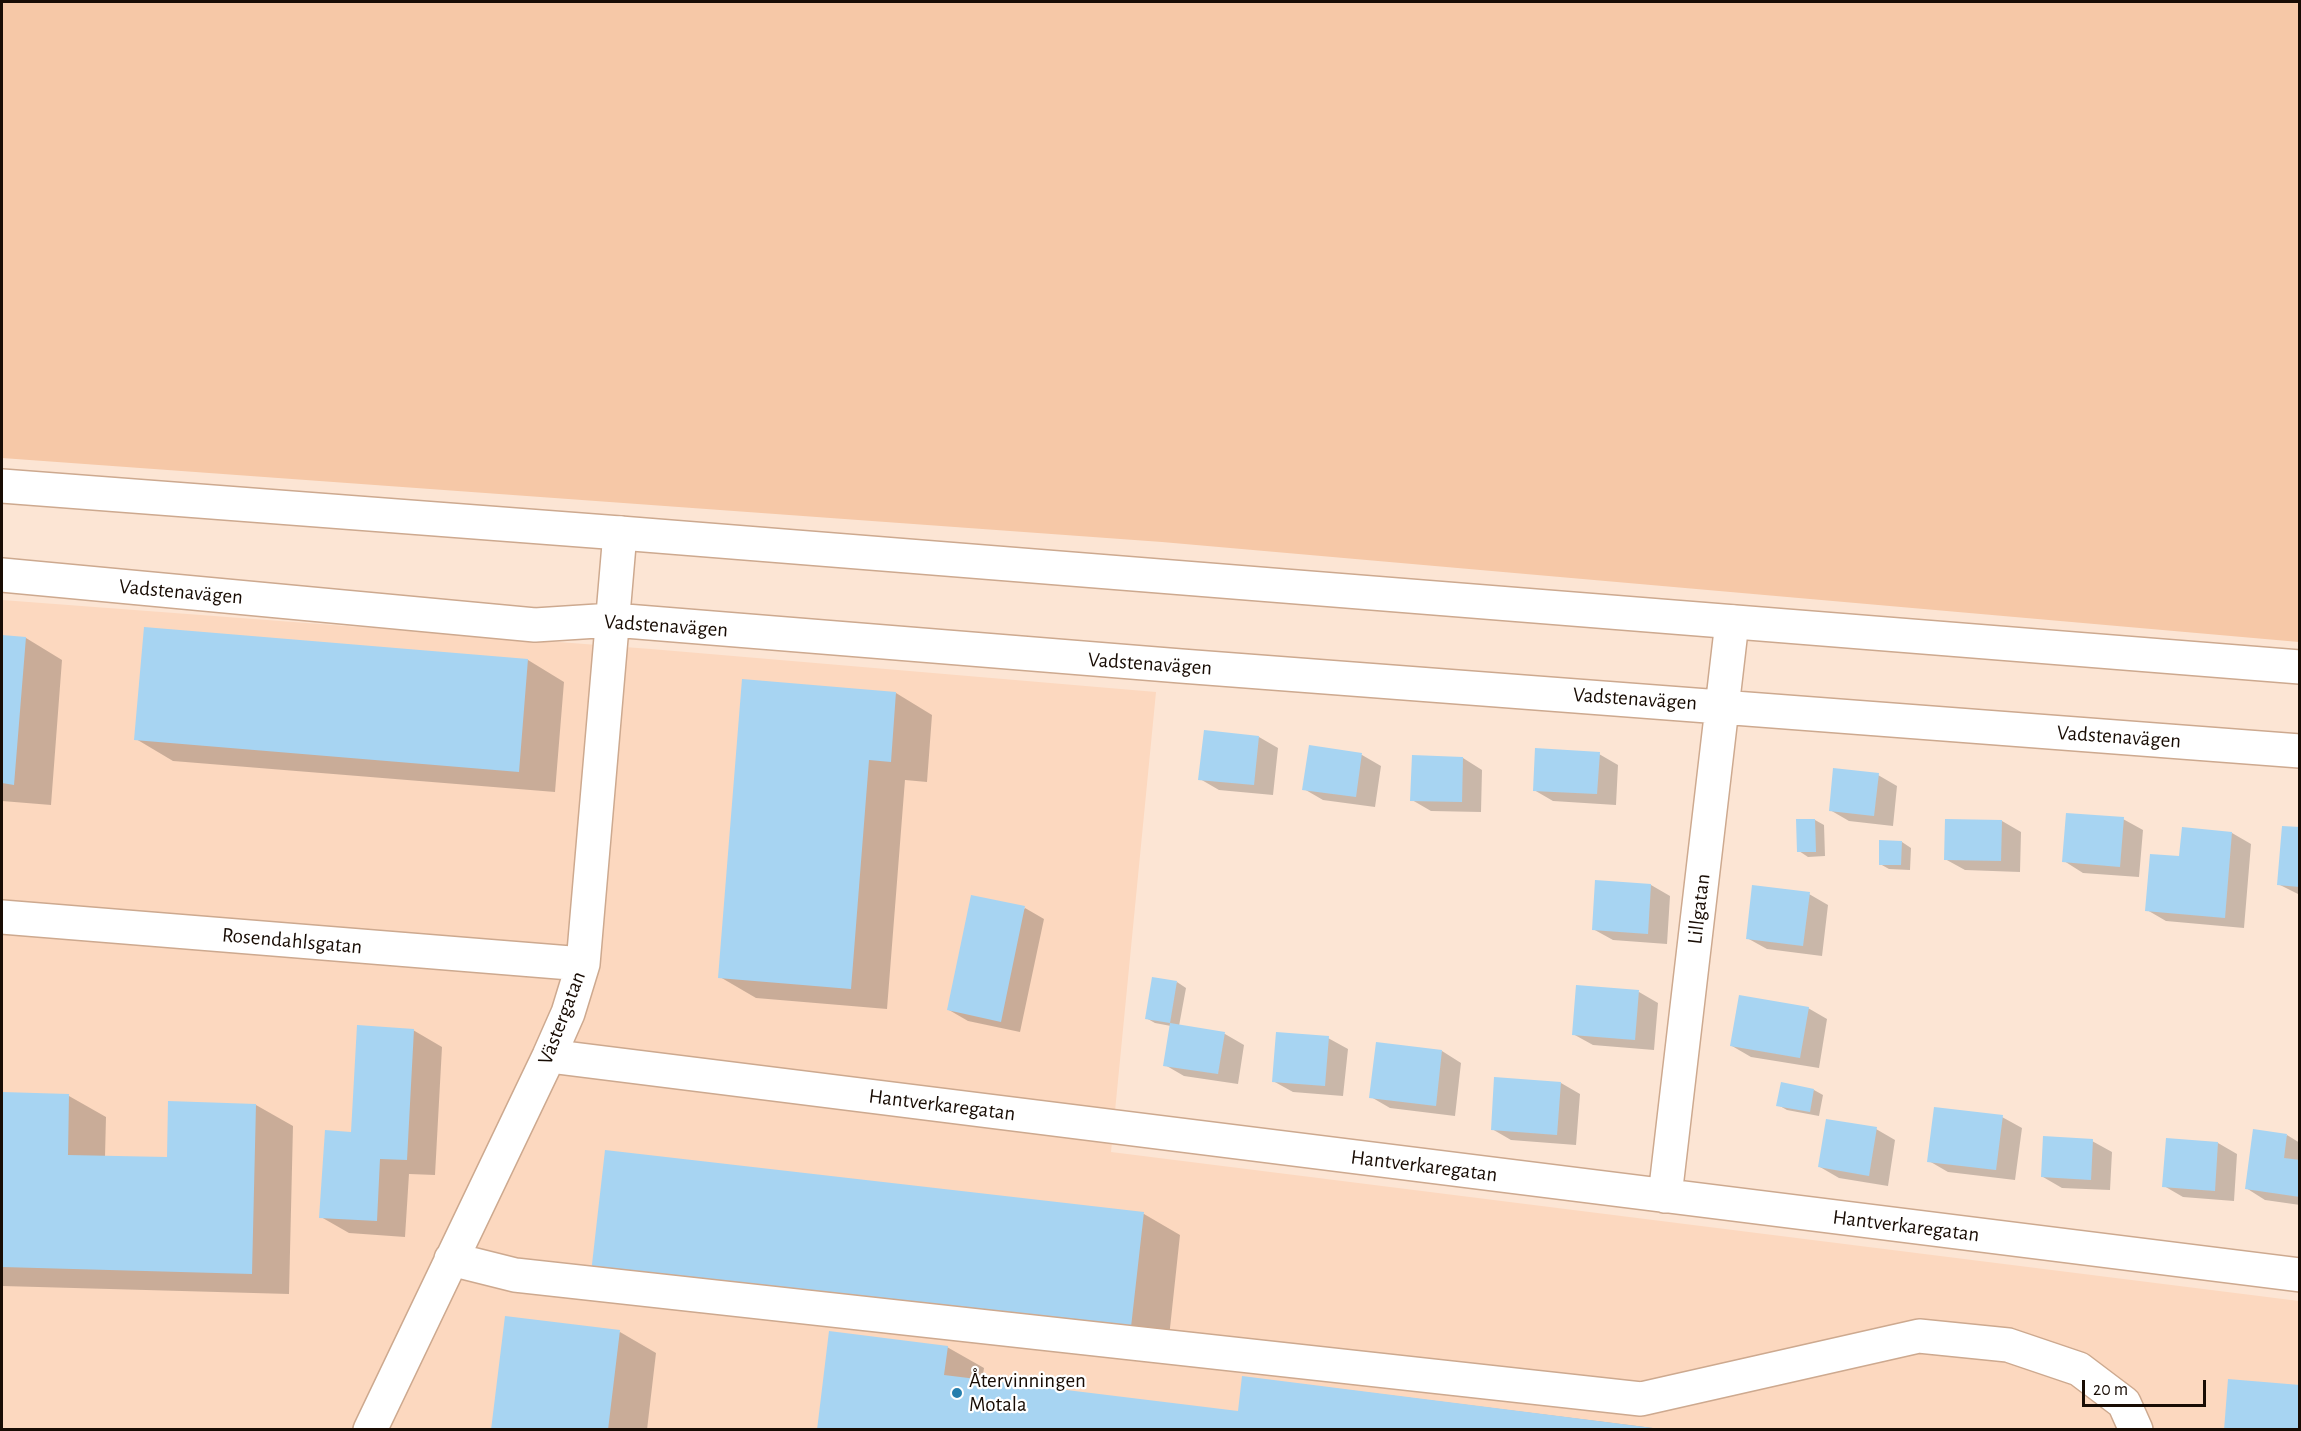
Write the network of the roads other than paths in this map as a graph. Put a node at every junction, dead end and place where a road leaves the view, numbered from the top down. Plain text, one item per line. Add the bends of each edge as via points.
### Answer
1 (2, 486) edge
2 (620, 533) junction
3 (2, 575) edge
4 (613, 620) junction
5 (1732, 622) junction
6 (2300, 667) edge
7 (1724, 706) junction
8 (2300, 751) edge
9 (2, 917) edge
10 (583, 964) junction
11 (549, 1056) junction
12 (1665, 1196) junction
13 (451, 1259) junction
14 (2300, 1275) edge
15 (370, 1430) edge
16 (2136, 1430) edge

1 - 2 street
2 - 4 street, Västergatan
2 - 5 street
3 - 4 street, Vadstenavägen via 535,625
4 - 7 street, Vadstenavägen
4 - 10 street, Västergatan
5 - 6 street
5 - 7 street, Lillgatan
7 - 8 street, Vadstenavägen
7 - 12 street, Lillgatan
9 - 10 street, Rosendahlsgatan
10 - 11 street, Västergatan
11 - 12 street, Hantverkaregatan
11 - 13 street, Västergatan
12 - 14 street, Hantverkaregatan
13 - 15 street, Västergatan
13 - 16 street via 516,1275 1641,1399 1919,1336 2008,1345 2079,1369 2124,1403

